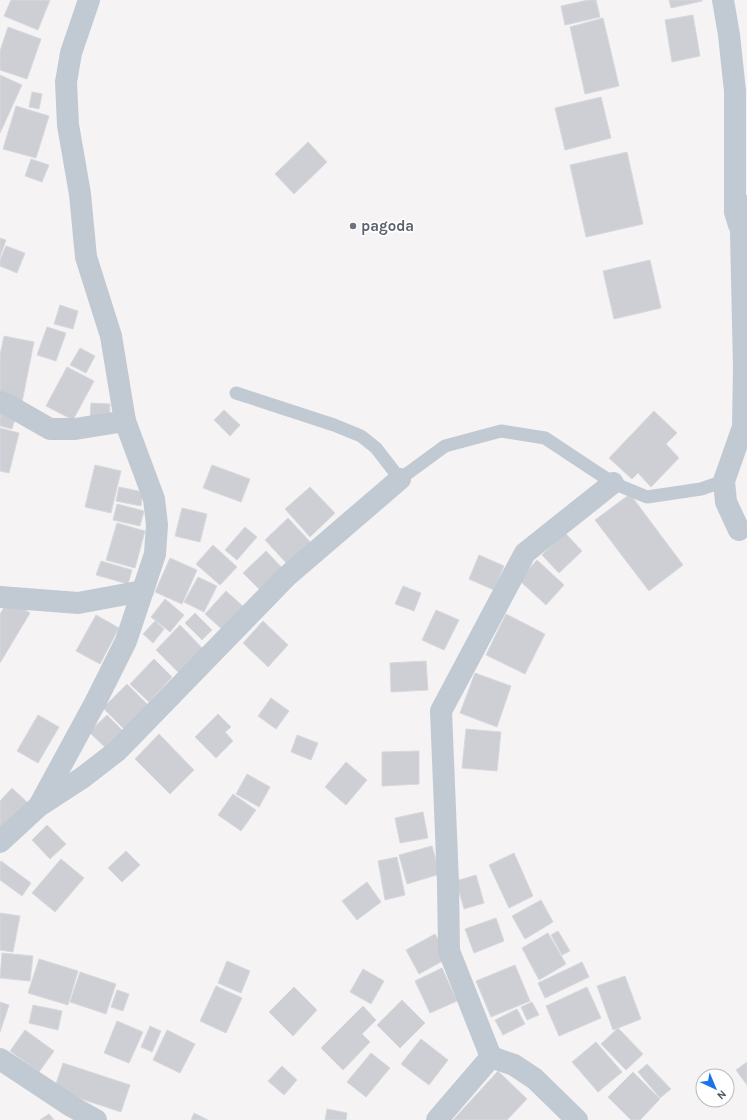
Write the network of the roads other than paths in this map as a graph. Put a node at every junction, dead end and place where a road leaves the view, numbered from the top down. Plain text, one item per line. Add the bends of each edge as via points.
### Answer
1 (89, 0) edge
2 (723, 0) edge
3 (747, 206) edge
4 (741, 234) junction
5 (236, 393) dead end
6 (0, 402) edge
7 (125, 422) junction
8 (745, 427) edge
9 (400, 479) junction
10 (724, 480) junction
11 (613, 483) junction
12 (739, 530) dead end
13 (143, 591) junction
14 (0, 598) edge
15 (39, 806) junction
16 (0, 842) edge
17 (491, 1056) junction
18 (0, 1059) edge
19 (96, 1120) edge
20 (437, 1120) edge
21 (577, 1120) edge

1 - 7 street via 71,53 66,82 68,124 80,194 86,257 111,336
2 - 4 street via 735,91 735,212
3 - 4 street
4 - 8 street
5 - 9 lane via 361,436 376,448
6 - 7 street via 50,429 75,429
7 - 13 street via 154,499 157,525 155,554
8 - 10 street
9 - 11 lane via 445,446 501,431 545,438
9 - 15 street via 286,578 117,751
10 - 11 lane via 701,489 647,497
10 - 12 street via 726,502
11 - 17 street via 525,552 441,711 449,951
13 - 14 street via 78,603
13 - 15 street via 126,641 96,703
15 - 16 street
17 - 20 street
17 - 21 street via 514,1065 535,1079
18 - 19 street

